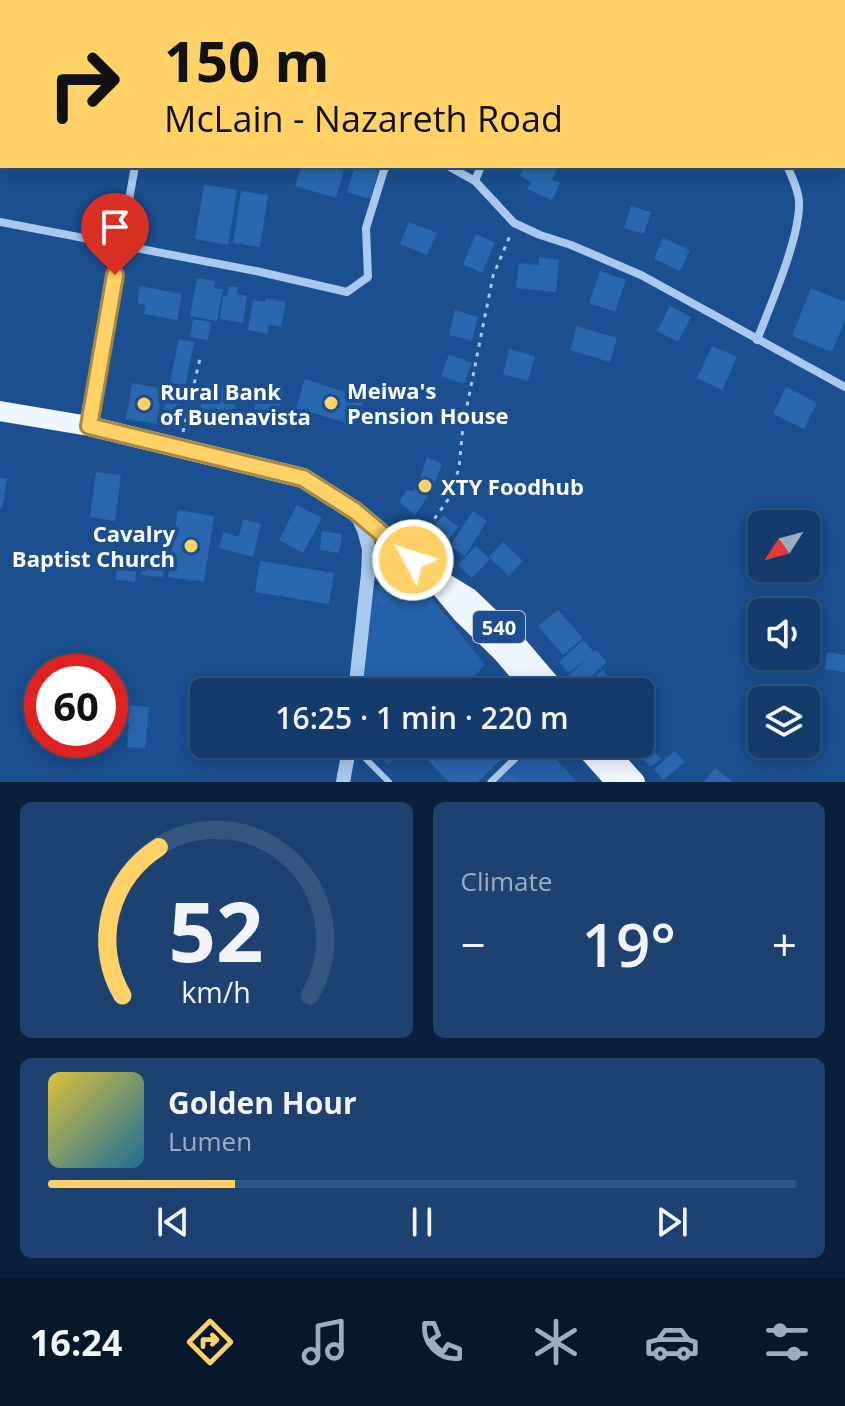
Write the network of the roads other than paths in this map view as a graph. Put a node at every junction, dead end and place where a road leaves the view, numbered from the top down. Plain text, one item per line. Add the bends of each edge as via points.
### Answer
1 (135, 168) edge
2 (386, 168) edge
3 (452, 168) edge
4 (480, 168) edge
5 (788, 168) edge
6 (475, 181) junction
7 (0, 222) edge
8 (120, 245) junction
9 (757, 340) junction
10 (845, 387) edge
11 (0, 411) edge
12 (89, 426) junction
13 (355, 511) junction
14 (409, 557) junction
15 (368, 574) junction
16 (430, 574) junction
17 (357, 678) edge
18 (524, 678) edge
19 (545, 678) edge
20 (347, 758) edge
21 (364, 758) edge
22 (516, 758) edge
23 (595, 758) edge
24 (614, 758) edge
25 (343, 782) edge
26 (389, 782) edge
27 (491, 782) edge
28 (616, 782) edge
29 (635, 782) edge

1 - 8 street
2 - 8 street via 366,228 368,277 347,292
3 - 6 street
4 - 6 street
5 - 9 street via 799,203 797,223
6 - 9 street via 514,223 641,275
7 - 8 street
8 - 12 street
9 - 10 street
11 - 12 main road, 540
12 - 13 main road, 540 via 303,478
13 - 14 main road, 540
13 - 15 street via 369,549
14 - 15 street via 380,563
14 - 16 main road, 540
15 - 17 street
16 - 18 main road, 540
16 - 19 main road, 540 via 469,598
20 - 25 street
21 - 26 lane
22 - 27 street
23 - 28 main road
24 - 29 main road

